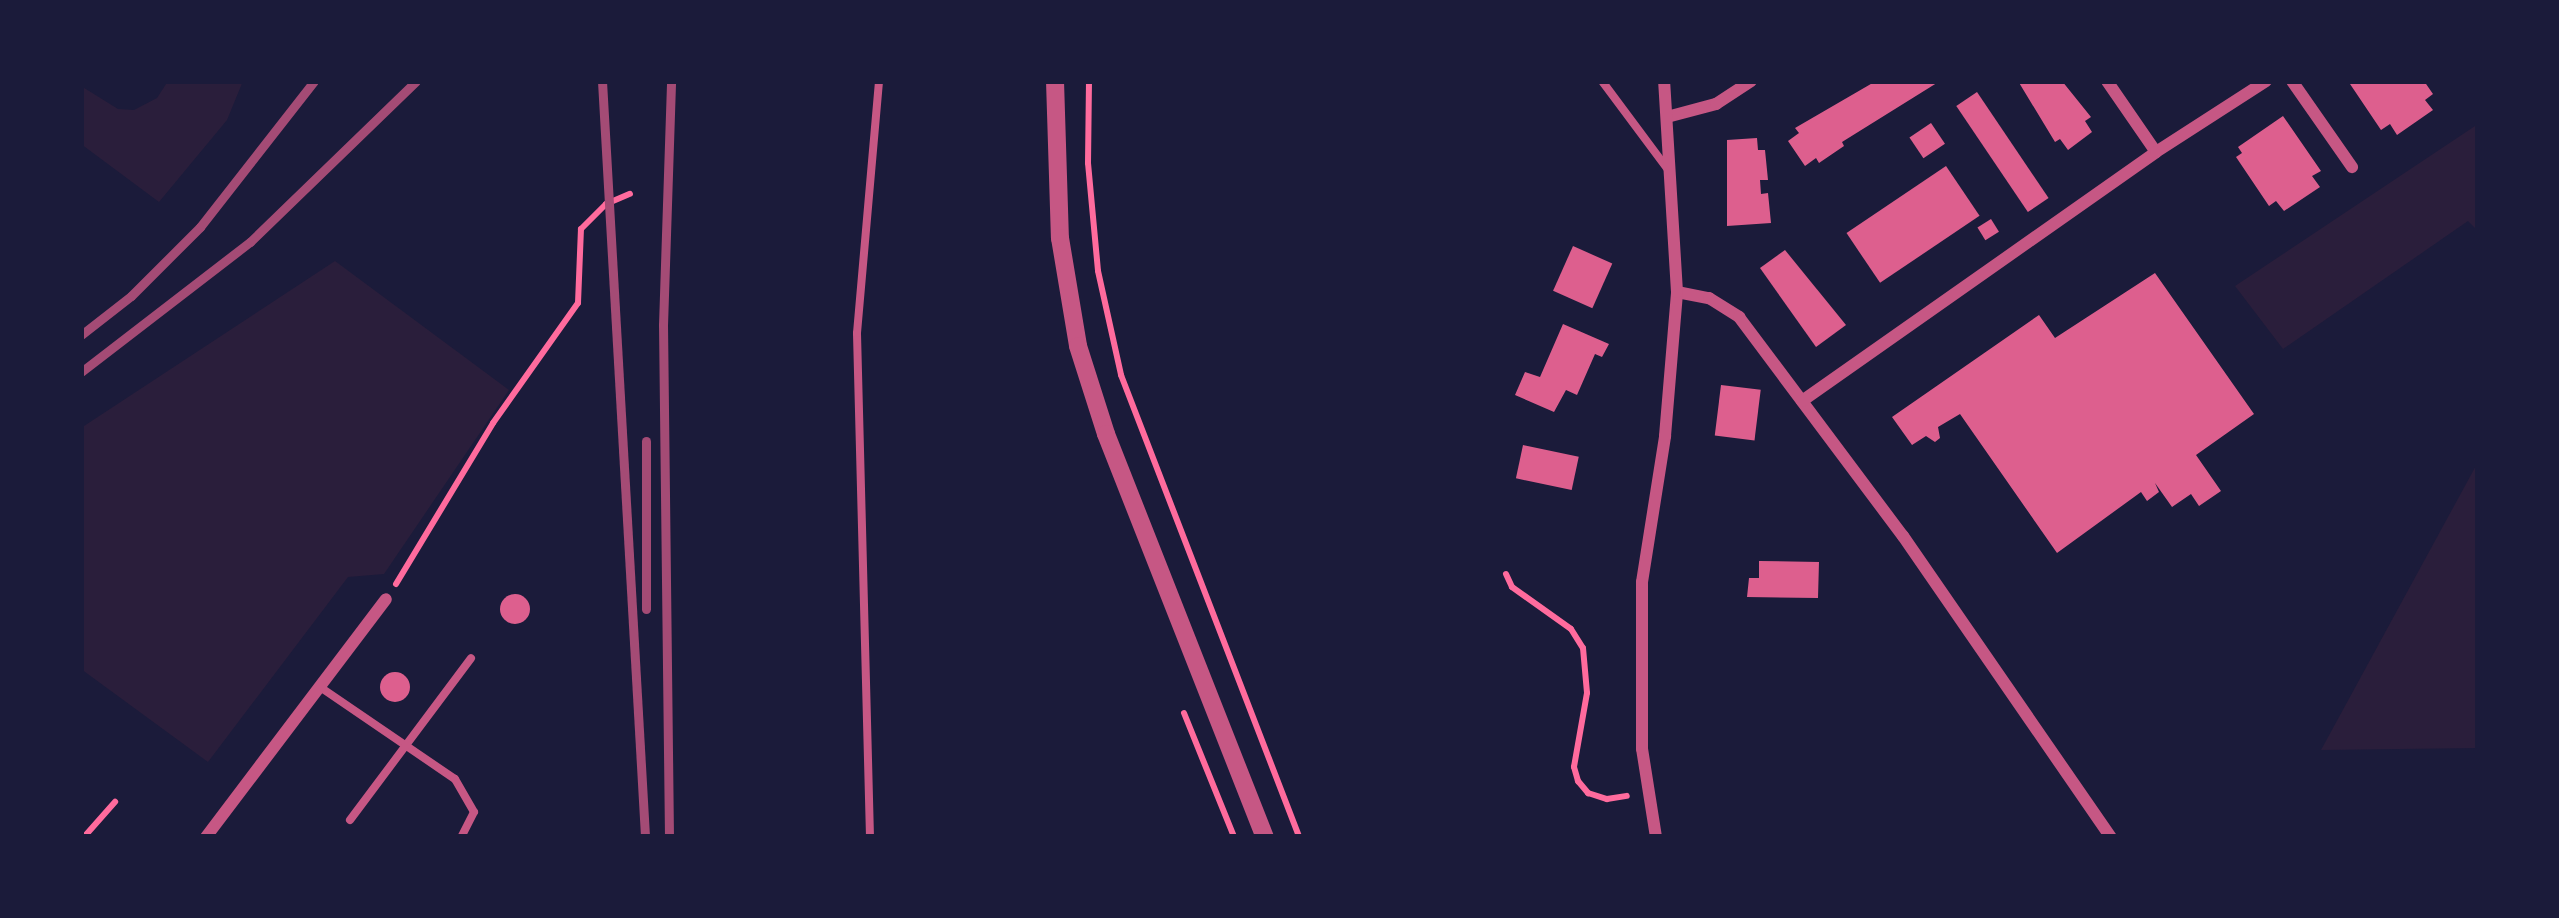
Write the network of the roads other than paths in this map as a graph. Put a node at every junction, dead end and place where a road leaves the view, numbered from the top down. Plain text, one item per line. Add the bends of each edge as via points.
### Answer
1 (880, 81) edge
2 (1055, 81) edge
3 (1602, 81) edge
4 (1664, 81) edge
5 (1751, 81) edge
6 (2107, 81) edge
7 (2266, 81) edge
8 (2292, 81) edge
9 (1666, 117) junction
10 (2156, 152) junction
11 (2352, 167) dead end
12 (1671, 174) junction
13 (1677, 292) junction
14 (1802, 401) junction
15 (386, 599) road end
16 (471, 658) dead end
17 (320, 687) junction
18 (403, 742) junction
19 (350, 820) dead end
20 (206, 837) edge
21 (461, 837) edge
22 (870, 837) edge
23 (1265, 837) edge
24 (1656, 837) edge
25 (2111, 837) edge

1 - 22 lane via 857,332
2 - 23 street via 1060,238 1078,346
3 - 12 lane
4 - 9 street
5 - 9 street via 1716,104
6 - 10 street
7 - 10 street
8 - 11 street
9 - 12 street
10 - 14 street
12 - 13 street
13 - 14 street via 1709,298 1739,317
13 - 24 street via 1642,583 1642,749
14 - 25 street
15 - 17 street
16 - 18 lane
17 - 18 lane
17 - 20 street
18 - 19 lane
18 - 21 lane via 455,779 474,812

